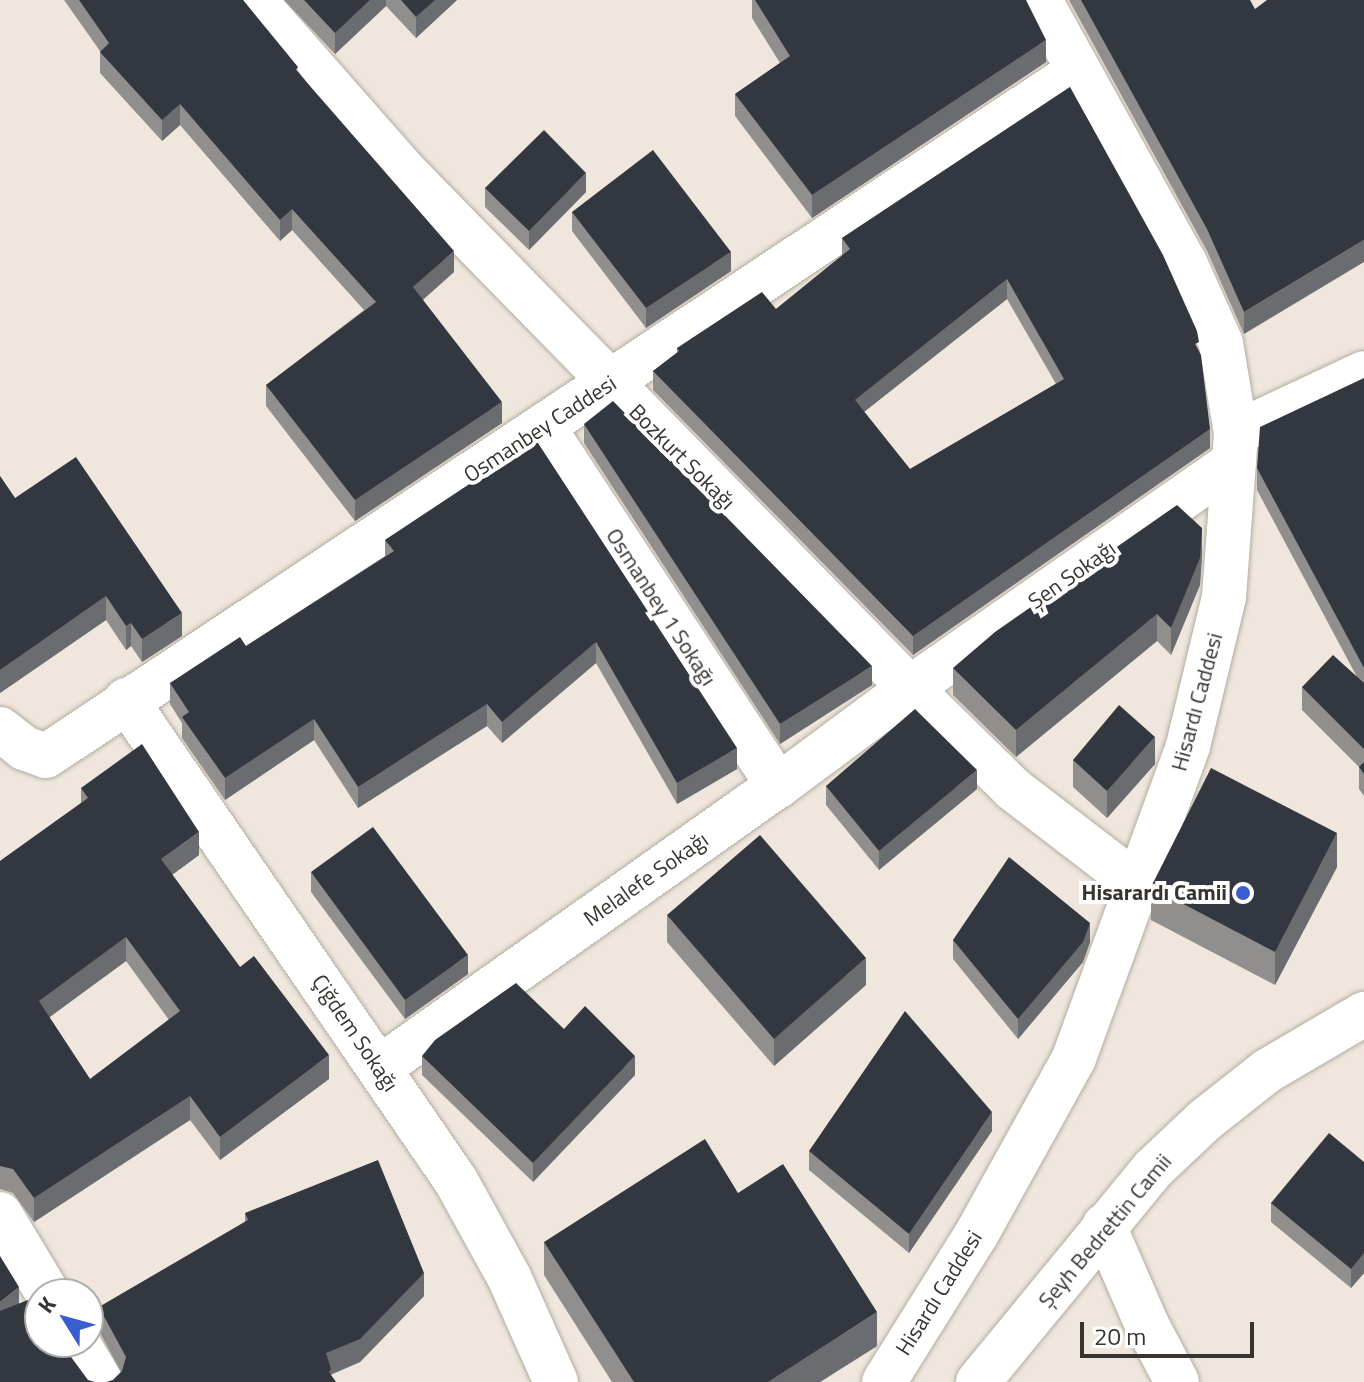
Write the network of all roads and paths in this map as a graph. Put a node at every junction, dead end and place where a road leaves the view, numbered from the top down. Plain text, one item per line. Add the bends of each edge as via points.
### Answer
1 (254, 0) edge
2 (1040, 0) edge
3 (1078, 71) junction
4 (1364, 373) edge
5 (610, 384) junction
6 (544, 428) junction
7 (1235, 447) junction
8 (910, 688) junction
9 (126, 700) junction
10 (0, 729) edge
11 (778, 786) junction
12 (1138, 885) junction
13 (1364, 1014) edge
14 (1364, 1044) edge
15 (379, 1068) junction
16 (1267, 1071) junction
17 (0, 1214) edge
18 (1104, 1226) junction
19 (38, 1278) edge
20 (87, 1358) edge
21 (101, 1382) edge
22 (556, 1382) edge
23 (884, 1382) edge
24 (978, 1382) edge
25 (1177, 1382) edge

1 - 5 street, Bozkurt Sokağı via 407,174
2 - 3 street, Hisardı Caddesi
3 - 5 street, Osmanbey Caddesi
3 - 7 street, Hisardı Caddesi via 1221,343
4 - 7 street, Şen Sokağı
5 - 6 street, Osmanbey Caddesi
5 - 8 street, Bozkurt Sokağı
6 - 9 street, Osmanbey Caddesi
6 - 11 street, Osmanbey 1 Sokağı
7 - 8 street, Şen Sokağı
7 - 12 street, Hisardı Caddesi via 1224,597 1205,686
8 - 11 street, Melalefe Sokağı
8 - 12 street, Bozkurt Sokağı via 1013,789
9 - 10 street, Osmanbey Caddesi via 46,756 24,748
9 - 15 street, Çiğdem Sokağı
11 - 15 street, Melalefe Sokağı
12 - 23 street, Hisardı Caddesi via 1074,1058 976,1235
13 - 16 street, Şeyh Bedrettin Camii
14 - 16 street
15 - 22 street, Çiğdem Sokağı via 484,1229
16 - 18 street, Şeyh Bedrettin Camii via 1194,1129
17 - 19 street
18 - 24 street, Şeyh Bedrettin Camii
18 - 25 street
20 - 21 street

